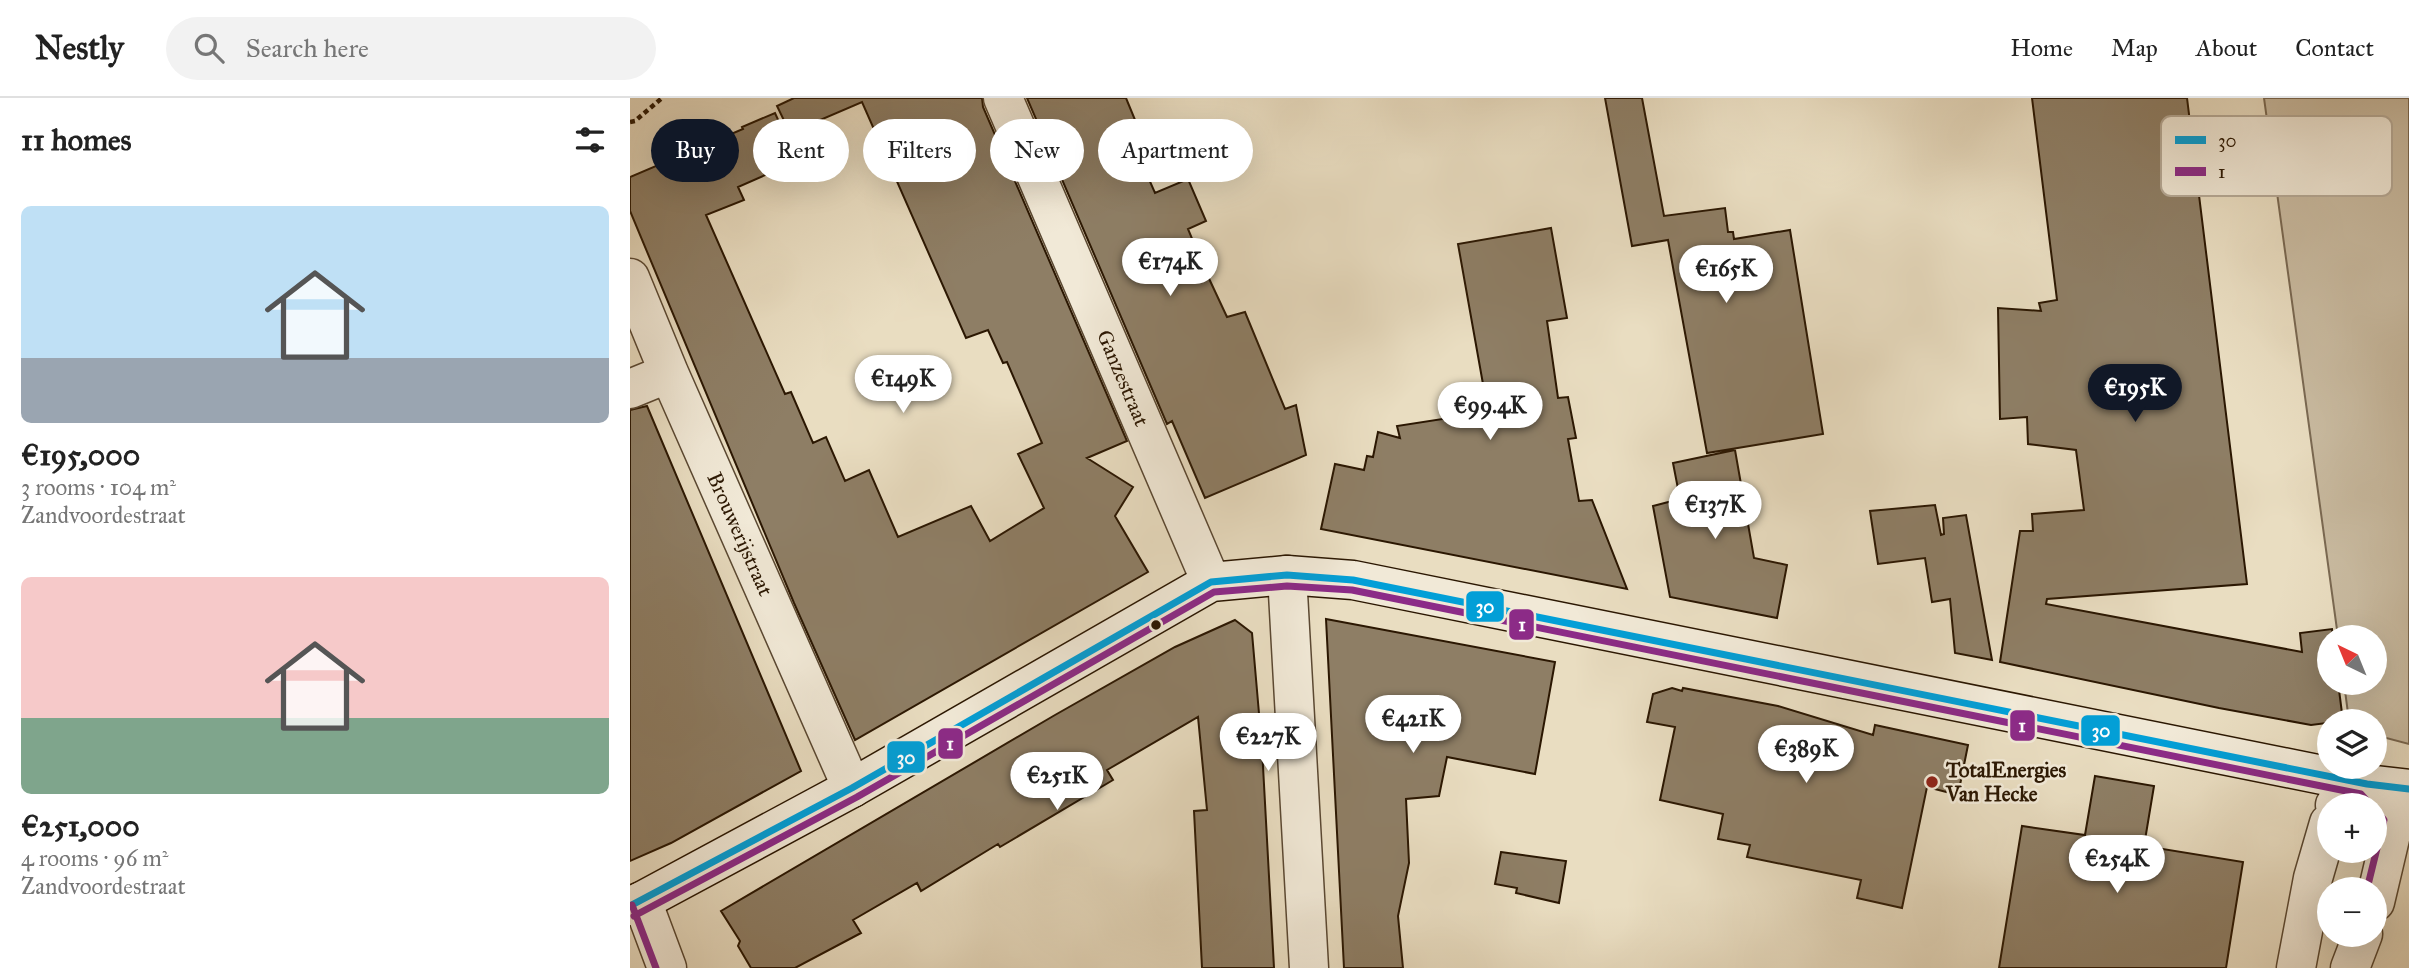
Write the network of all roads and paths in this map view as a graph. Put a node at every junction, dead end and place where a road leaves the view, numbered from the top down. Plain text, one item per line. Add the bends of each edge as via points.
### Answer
1 (662, 98) edge
2 (1003, 98) edge
3 (630, 122) edge
4 (630, 278) edge
5 (669, 373) junction
6 (630, 389) edge
7 (1287, 575) junction
8 (1210, 582) junction
9 (2367, 783) junction
10 (852, 788) junction
11 (2409, 789) edge
12 (2352, 793) edge
13 (2318, 863) edge
14 (2381, 877) edge
15 (636, 904) edge
16 (2358, 947) edge
17 (667, 968) edge
18 (1309, 968) edge
19 (2296, 968) edge
20 (2350, 968) edge

1 - 3 path
2 - 8 street, Ganzestraat
4 - 5 street, Brouwerijstraat
5 - 6 street
5 - 10 street, Brouwerijstraat
7 - 8 street
7 - 9 street via 1353,580
7 - 18 street
8 - 10 street
9 - 11 street
9 - 12 street
9 - 14 street via 2395,817
10 - 15 street
13 - 19 street
15 - 17 street
16 - 20 street

